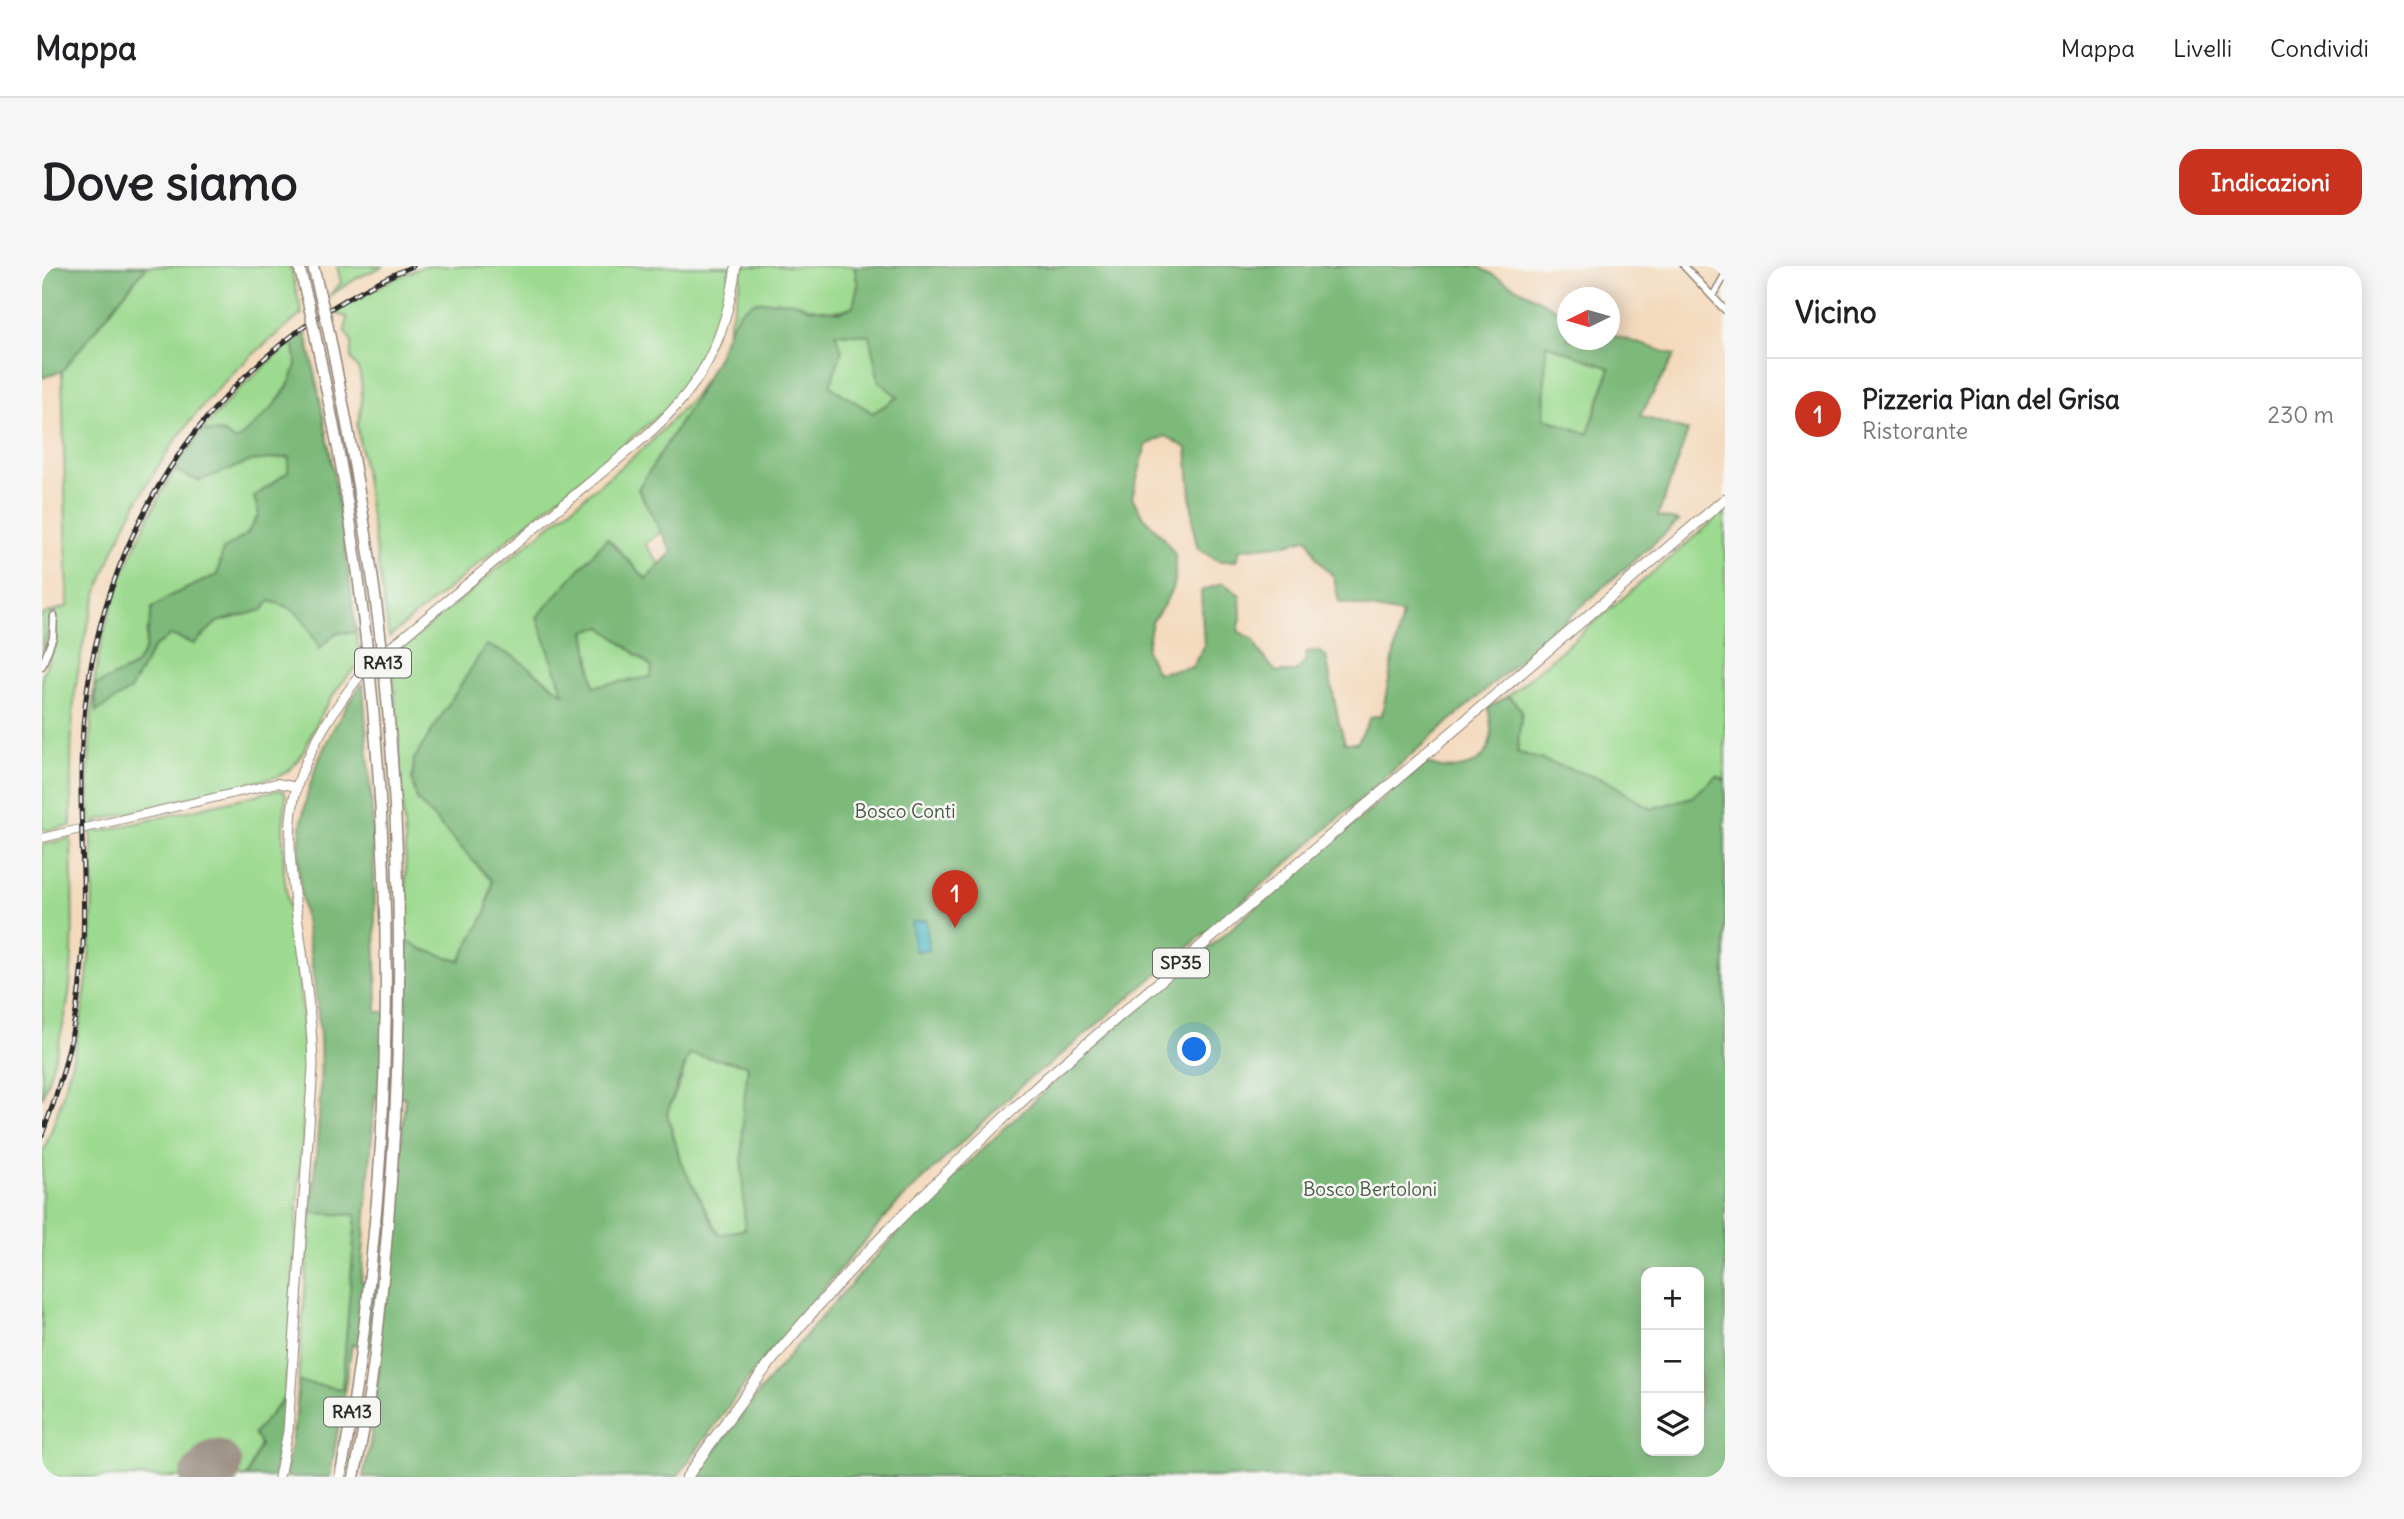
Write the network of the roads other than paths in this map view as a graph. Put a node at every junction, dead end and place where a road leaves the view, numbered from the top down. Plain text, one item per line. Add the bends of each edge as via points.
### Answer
1 (299, 266) edge
2 (313, 266) edge
3 (736, 266) edge
4 (1684, 266) edge
5 (1725, 275) edge
6 (1713, 296) junction
7 (1725, 310) edge
8 (1725, 499) edge
9 (54, 616) dead end
10 (390, 648) dead end
11 (42, 666) edge
12 (363, 671) dead end
13 (297, 787) junction
14 (43, 837) edge
15 (279, 1477) edge
16 (341, 1477) edge
17 (354, 1477) edge
18 (687, 1477) edge

1 - 16 highway, RA13, bridge via 348,505 370,672 384,850 386,1012 381,1159 362,1346
2 - 17 highway, RA13, bridge via 350,435 371,563 397,847 397,1096 383,1285
3 - 10 main road via 726,320 715,348 676,408
4 - 6 street
5 - 6 street
6 - 7 street
8 - 18 main road, SP35 via 986,1133 781,1349
9 - 11 street via 53,637
12 - 13 main road via 328,720
13 - 14 street via 277,783
13 - 15 main road via 291,865 313,1066 289,1418

